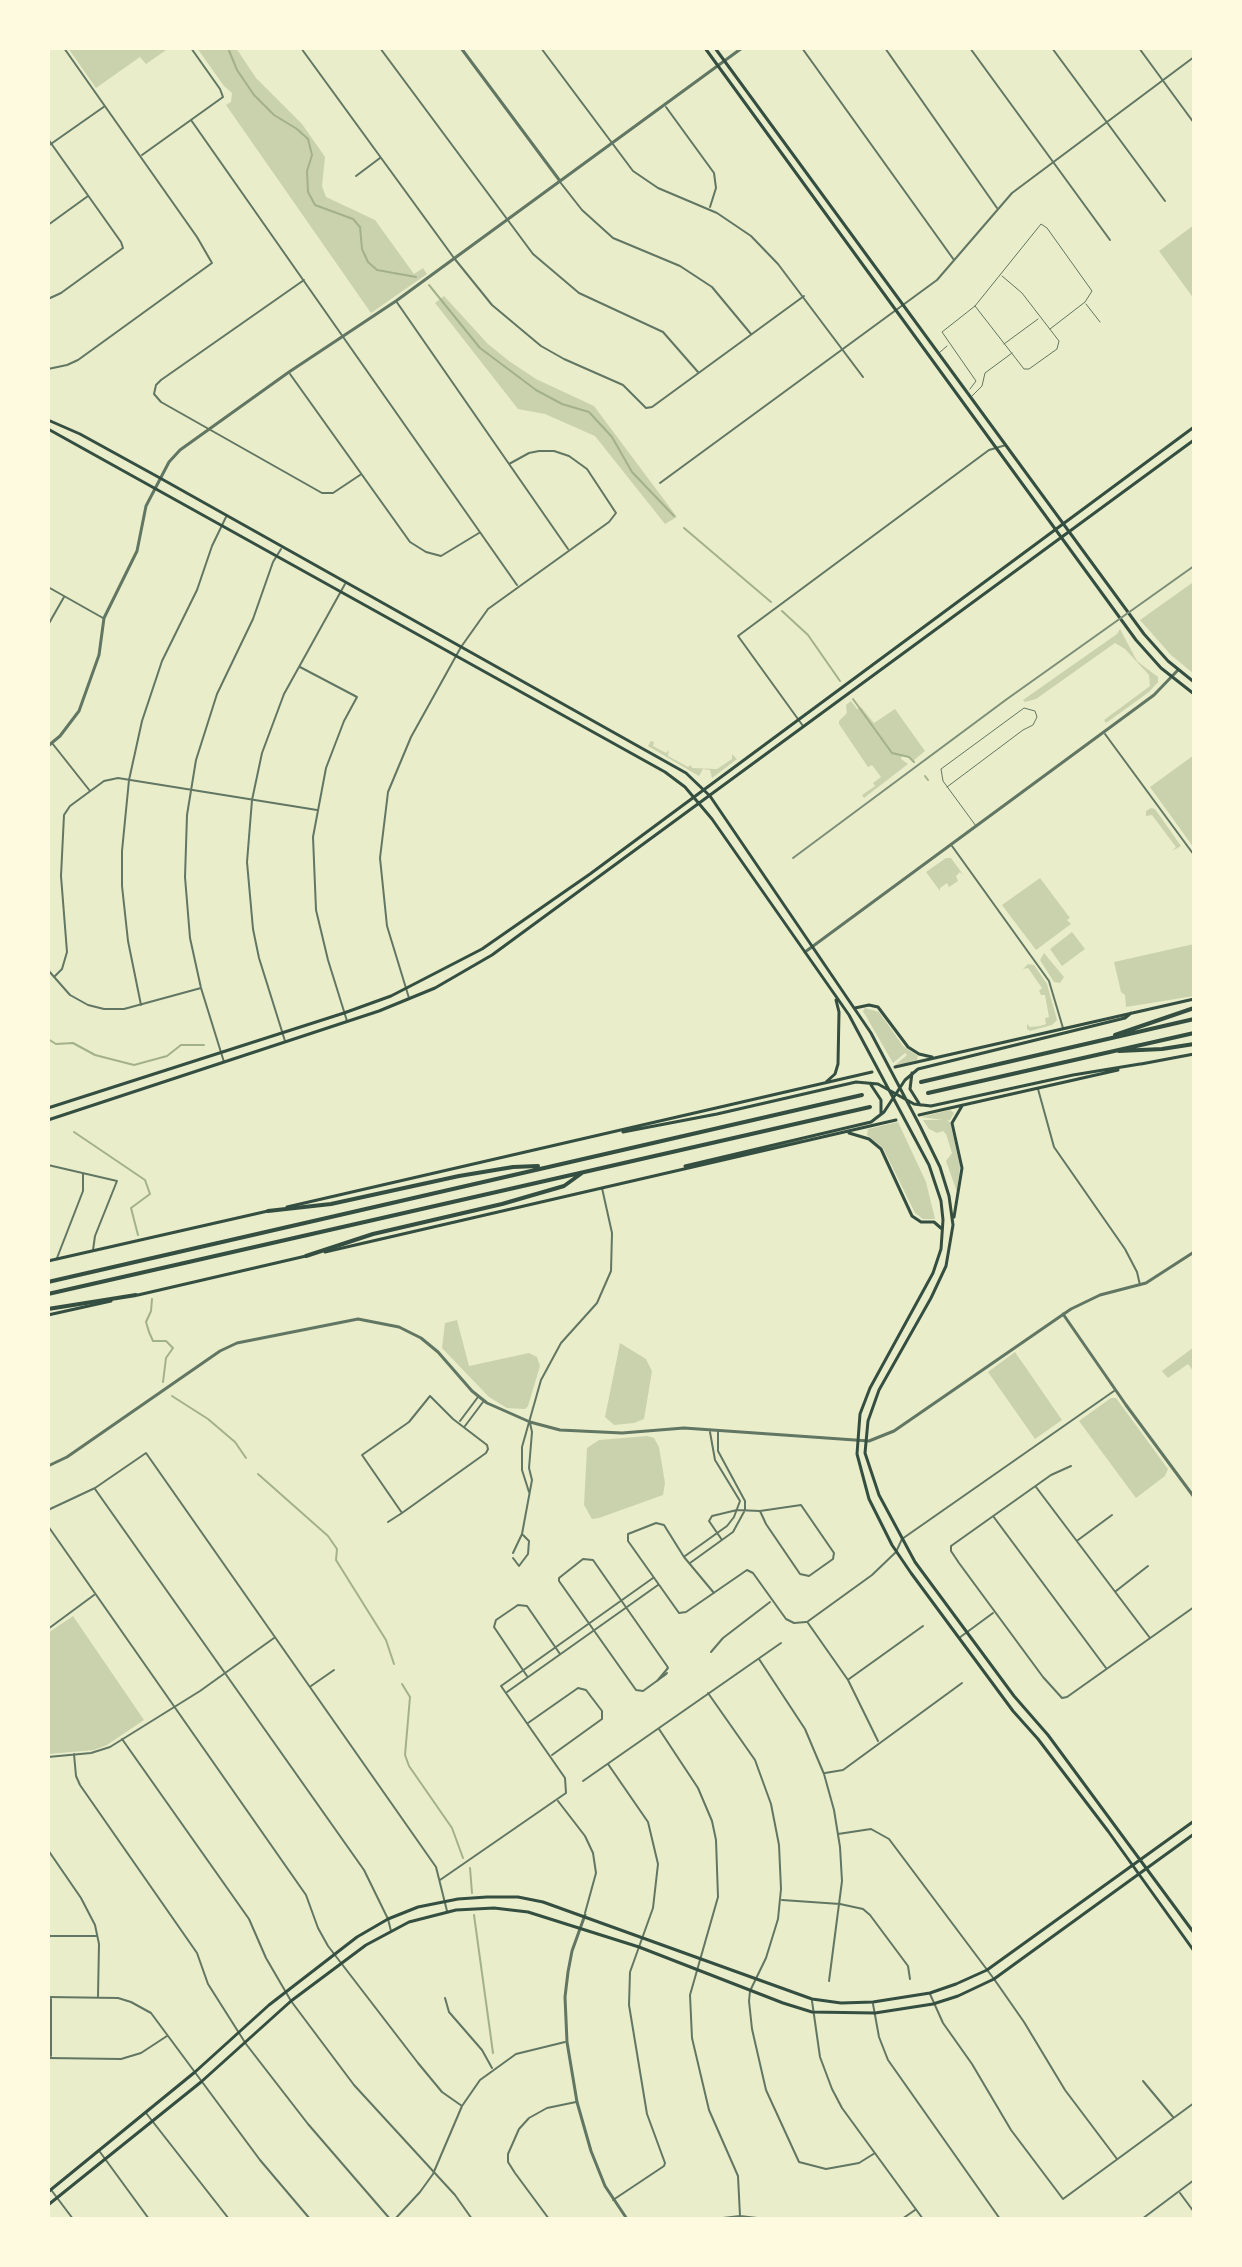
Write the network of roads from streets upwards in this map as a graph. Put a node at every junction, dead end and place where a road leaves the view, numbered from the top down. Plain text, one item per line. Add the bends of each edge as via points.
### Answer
1 (64, 48) edge
2 (191, 48) edge
3 (301, 48) edge
4 (380, 48) edge
5 (461, 48) edge
6 (541, 48) edge
7 (705, 48) edge
8 (715, 48) edge
9 (742, 48) edge
10 (802, 48) edge
11 (885, 48) edge
12 (970, 48) edge
13 (1052, 48) edge
14 (1139, 48) edge
15 (1194, 57) edge
16 (724, 61) junction
17 (718, 65) junction
18 (1164, 82) junction
19 (664, 105) junction
20 (105, 106) junction
21 (191, 120) junction
22 (1107, 123) junction
23 (1194, 123) edge
24 (48, 139) edge
25 (612, 143) junction
26 (50, 145) edge
27 (140, 155) junction
28 (381, 158) junction
29 (1053, 163) junction
30 (356, 176) dead end
31 (560, 181) junction
32 (89, 196) junction
33 (1165, 201) dead end
34 (709, 209) junction
35 (998, 209) junction
36 (506, 220) junction
37 (48, 225) edge
38 (1110, 240) dead end
39 (454, 258) junction
40 (955, 261) junction
41 (304, 280) junction
42 (804, 296) junction
43 (48, 299) edge
44 (396, 301) junction
45 (903, 306) junction
46 (896, 311) junction
47 (752, 335) junction
48 (344, 338) junction
49 (843, 350) junction
50 (48, 369) edge
51 (289, 372) junction
52 (699, 373) junction
53 (863, 377) dead end
54 (48, 420) edge
55 (1194, 427) edge
56 (48, 429) edge
57 (206, 429) junction
58 (1188, 431) junction
59 (1194, 439) edge
60 (1006, 445) junction
61 (996, 447) junction
62 (1149, 460) junction
63 (509, 464) junction
64 (1156, 468) junction
65 (360, 475) junction
66 (160, 478) junction
67 (660, 483) dead end
68 (155, 488) junction
69 (227, 516) junction
70 (1064, 524) junction
71 (222, 525) junction
72 (1057, 530) junction
73 (480, 532) junction
74 (1069, 532) junction
75 (1062, 537) junction
76 (281, 547) junction
77 (569, 550) junction
78 (277, 556) junction
79 (1101, 576) junction
80 (1094, 582) junction
81 (345, 584) junction
82 (517, 586) junction
83 (48, 587) edge
84 (341, 592) junction
85 (65, 596) junction
86 (964, 598) junction
87 (969, 605) junction
88 (397, 612) junction
89 (104, 618) junction
90 (392, 621) junction
91 (48, 625) edge
92 (905, 642) junction
93 (461, 647) junction
94 (910, 649) junction
95 (456, 656) junction
96 (299, 666) junction
97 (1178, 670) junction
98 (1172, 677) junction
99 (854, 678) junction
100 (1194, 682) edge
101 (860, 686) junction
102 (534, 688) junction
103 (1194, 694) edge
104 (528, 697) junction
105 (588, 719) junction
106 (798, 719) junction
107 (804, 727) junction
108 (583, 728) junction
109 (1103, 732) junction
110 (50, 745) edge
111 (642, 749) junction
112 (637, 758) junction
113 (129, 780) junction
114 (190, 790) junction
115 (704, 790) junction
116 (91, 791) junction
117 (710, 796) junction
118 (695, 797) junction
119 (252, 800) junction
120 (700, 803) junction
121 (317, 810) junction
122 (951, 845) junction
123 (1194, 855) edge
124 (590, 874) junction
125 (595, 881) junction
126 (779, 895) junction
127 (770, 901) junction
128 (512, 929) junction
129 (518, 938) junction
130 (813, 946) junction
131 (805, 952) junction
132 (48, 970) edge
133 (54, 977) junction
134 (201, 988) junction
135 (406, 988) junction
136 (834, 994) junction
137 (410, 999) junction
138 (1194, 999) edge
139 (141, 1005) junction
140 (855, 1008) junction
141 (1194, 1008) edge
142 (344, 1013) junction
143 (1131, 1013) junction
144 (1194, 1019) edge
145 (348, 1023) junction
146 (1063, 1028) junction
147 (283, 1033) junction
148 (1194, 1033) edge
149 (1102, 1040) junction
150 (285, 1043) junction
151 (1194, 1044) edge
152 (221, 1052) junction
153 (1109, 1052) junction
154 (1194, 1054) edge
155 (937, 1057) junction
156 (224, 1062) junction
157 (1140, 1064) junction
158 (895, 1067) dead end
159 (872, 1072) dead end
160 (912, 1073) junction
161 (868, 1082) junction
162 (921, 1082) dead end
163 (821, 1085) junction
164 (900, 1087) junction
165 (887, 1089) junction
166 (1038, 1089) junction
167 (928, 1093) dead end
168 (896, 1094) junction
169 (862, 1095) dead end
170 (74, 1099) junction
171 (906, 1099) junction
172 (892, 1100) junction
173 (964, 1104) junction
174 (920, 1105) junction
175 (870, 1107) dead end
176 (48, 1108) edge
177 (77, 1110) junction
178 (919, 1115) dead end
179 (880, 1116) junction
180 (48, 1120) edge
181 (896, 1120) dead end
182 (845, 1132) junction
183 (604, 1134) junction
184 (48, 1165) edge
185 (549, 1166) junction
186 (682, 1169) junction
187 (83, 1172) junction
188 (584, 1172) junction
189 (601, 1187) junction
190 (268, 1211) junction
191 (953, 1225) junction
192 (942, 1230) junction
193 (93, 1251) junction
194 (1194, 1252) edge
195 (306, 1256) junction
196 (57, 1259) junction
197 (48, 1261) edge
198 (48, 1282) edge
199 (1140, 1286) junction
200 (923, 1293) junction
201 (48, 1294) edge
202 (136, 1295) joint
203 (931, 1298) junction
204 (48, 1312) edge
205 (1063, 1314) junction
206 (895, 1341) junction
207 (892, 1347) junction
208 (903, 1349) junction
209 (1115, 1390) junction
210 (479, 1396) junction
211 (484, 1400) junction
212 (530, 1422) junction
213 (459, 1423) junction
214 (464, 1427) junction
215 (710, 1430) junction
216 (718, 1431) junction
217 (856, 1441) junction
218 (865, 1441) junction
219 (522, 1451) junction
220 (529, 1451) junction
221 (48, 1466) edge
222 (1071, 1466) dead end
223 (731, 1474) junction
224 (727, 1477) junction
225 (1035, 1486) junction
226 (95, 1488) junction
227 (529, 1492) junction
228 (879, 1495) junction
229 (1194, 1497) edge
230 (869, 1499) junction
231 (48, 1510) edge
232 (737, 1510) junction
233 (745, 1510) junction
234 (760, 1511) junction
235 (402, 1513) junction
236 (1112, 1515) dead end
237 (992, 1516) junction
238 (388, 1522) dead end
239 (730, 1522) junction
240 (48, 1526) edge
241 (737, 1528) junction
242 (522, 1534) junction
243 (717, 1534) junction
244 (902, 1539) junction
245 (722, 1540) junction
246 (1077, 1541) junction
247 (698, 1547) junction
248 (896, 1552) junction
249 (513, 1553) dead end
250 (703, 1553) junction
251 (684, 1557) junction
252 (513, 1558) dead end
253 (689, 1564) junction
254 (1148, 1566) dead end
255 (653, 1578) junction
256 (658, 1585) junction
257 (1115, 1592) junction
258 (714, 1593) junction
259 (95, 1594) junction
260 (621, 1601) junction
261 (771, 1601) junction
262 (1194, 1607) edge
263 (626, 1608) junction
264 (994, 1612) junction
265 (807, 1622) junction
266 (588, 1624) junction
267 (923, 1626) dead end
268 (48, 1629) edge
269 (593, 1631) junction
270 (967, 1632) junction
271 (576, 1633) junction
272 (274, 1637) junction
273 (959, 1638) junction
274 (1150, 1638) junction
275 (580, 1640) junction
276 (781, 1643) dead end
277 (555, 1647) junction
278 (711, 1652) dead end
279 (560, 1654) junction
280 (541, 1657) junction
281 (759, 1659) junction
282 (545, 1664) junction
283 (1106, 1669) junction
284 (334, 1670) dead end
285 (523, 1670) junction
286 (225, 1672) junction
287 (527, 1677) junction
288 (512, 1678) junction
289 (848, 1680) junction
290 (962, 1683) dead end
291 (517, 1684) junction
292 (310, 1687) junction
293 (506, 1692) junction
294 (708, 1693) junction
295 (1014, 1696) junction
296 (1005, 1701) junction
297 (173, 1706) junction
298 (528, 1723) junction
299 (659, 1729) junction
300 (122, 1739) junction
301 (879, 1743) junction
302 (1059, 1750) junction
303 (74, 1754) junction
304 (1050, 1755) junction
305 (551, 1756) junction
306 (48, 1757) edge
307 (608, 1764) junction
308 (824, 1774) junction
309 (583, 1781) dead end
310 (1093, 1796) junction
311 (557, 1800) junction
312 (1086, 1801) junction
313 (1194, 1821) edge
314 (838, 1834) junction
315 (1194, 1834) edge
316 (48, 1850) edge
317 (1141, 1861) junction
318 (1133, 1866) junction
319 (1146, 1869) junction
320 (1138, 1874) junction
321 (440, 1880) junction
322 (781, 1900) junction
323 (446, 1901) junction
324 (840, 1904) junction
325 (447, 1911) junction
326 (585, 1915) junction
327 (1059, 1918) junction
328 (388, 1919) junction
329 (580, 1927) junction
330 (1065, 1927) junction
331 (391, 1931) junction
332 (1193, 1931) edge
333 (1183, 1935) junction
334 (48, 1936) edge
335 (98, 1936) junction
336 (643, 1936) junction
337 (639, 1947) junction
338 (1194, 1951) edge
339 (334, 1954) junction
340 (700, 1958) junction
341 (341, 1964) junction
342 (696, 1970) junction
343 (987, 1970) junction
344 (910, 1979) dead end
345 (994, 1979) junction
346 (756, 1981) junction
347 (829, 1981) dead end
348 (750, 1991) junction
349 (285, 1993) junction
350 (930, 1993) junction
351 (50, 1997) edge
352 (98, 1998) junction
353 (445, 1998) dead end
354 (812, 1999) junction
355 (291, 2001) junction
356 (873, 2002) junction
357 (933, 2004) junction
358 (812, 2012) junction
359 (875, 2013) junction
360 (240, 2033) junction
361 (168, 2035) junction
362 (567, 2042) junction
363 (246, 2044) junction
364 (50, 2058) edge
365 (493, 2069) junction
366 (195, 2072) junction
367 (1143, 2081) dead end
368 (201, 2082) junction
369 (577, 2102) junction
370 (1194, 2103) edge
371 (462, 2106) junction
372 (145, 2112) junction
373 (1173, 2118) junction
374 (153, 2122) junction
375 (100, 2152) junction
376 (875, 2153) junction
377 (1117, 2159) junction
378 (106, 2160) junction
379 (433, 2174) junction
380 (1194, 2180) edge
381 (50, 2191) edge
382 (1179, 2192) junction
383 (58, 2198) junction
384 (613, 2200) junction
385 (48, 2205) edge
386 (916, 2209) junction
387 (1194, 2212) edge
388 (740, 2216) junction
389 (73, 2219) edge
390 (149, 2219) edge
391 (229, 2219) edge
392 (310, 2219) edge
393 (392, 2219) edge
394 (472, 2219) edge
395 (549, 2219) edge
396 (627, 2219) edge
397 (714, 2219) edge
398 (766, 2219) edge
399 (902, 2219) edge
400 (923, 2219) edge
401 (1000, 2219) edge
402 (1142, 2219) edge

1 - 20 street
2 - 21 street via 223,95
3 - 28 street
4 - 36 street
5 - 31 street
6 - 25 street
7 - 17 main road
8 - 16 main road
9 - 16 street
10 - 40 street
11 - 35 street
12 - 29 street
13 - 22 street
14 - 18 street
15 - 18 street
16 - 17 street
16 - 45 main road
17 - 19 street
17 - 46 main road
18 - 22 street
18 - 23 street
19 - 25 street
19 - 34 street via 714,173 716,188
20 - 26 street
20 - 27 street
21 - 27 street
21 - 41 street
22 - 29 street
22 - 33 street
24 - 26 street
25 - 31 street
25 - 34 street via 642,178
26 - 32 street
27 - 50 street via 212,263 78,360
28 - 30 street
28 - 39 street
29 - 35 street
29 - 38 street
31 - 36 street
31 - 47 street via 613,238 680,266 712,287
32 - 37 street
32 - 43 street via 123,248
34 - 42 street via 770,254
35 - 40 street
36 - 39 street
36 - 52 street via 562,281 663,332
39 - 44 street
39 - 52 street via 492,305 534,341 623,385 646,408
40 - 45 street
41 - 48 street
41 - 57 street via 156,385 156,399
42 - 47 street
42 - 49 street
44 - 48 street
44 - 63 street
45 - 46 street
45 - 60 main road
46 - 49 street
46 - 61 main road
47 - 52 street
48 - 51 street
48 - 73 street
49 - 53 street
49 - 67 street
51 - 57 street
51 - 65 street
54 - 66 main road
55 - 58 main road
56 - 68 main road
57 - 65 street via 322,493 333,493
57 - 66 street via 180,450
58 - 59 main road
58 - 62 main road
59 - 64 main road
60 - 61 street
60 - 70 main road
61 - 72 main road
61 - 106 street via 738,636
62 - 64 main road
62 - 70 main road
63 - 77 street
63 - 77 street via 539,451 560,453 587,469 616,511
64 - 74 main road
65 - 73 street via 403,535 426,552 441,556
66 - 68 street
66 - 69 main road
68 - 71 main road
68 - 89 street via 137,551
69 - 71 street
69 - 76 main road
70 - 72 main road
70 - 74 main road
71 - 78 main road
71 - 113 street via 162,661
72 - 75 main road
72 - 86 main road
73 - 82 street
74 - 75 main road
74 - 79 main road
75 - 80 main road
75 - 87 main road
76 - 78 street
76 - 81 main road
77 - 82 street
78 - 84 main road
78 - 114 street via 217,694
79 - 80 main road
79 - 97 main road
80 - 98 main road via 1143,649
81 - 84 street
81 - 88 main road
82 - 93 street via 488,609
83 - 85 street
84 - 90 main road
84 - 96 street
85 - 89 street
85 - 91 street
86 - 87 main road
86 - 92 main road
87 - 94 main road
88 - 90 main road
88 - 93 main road
89 - 110 street via 86,694 71,723
90 - 95 main road
92 - 94 main road
92 - 99 main road
93 - 95 street
93 - 102 main road
94 - 101 main road
95 - 104 main road
95 - 135 street via 411,737 384,813 383,902
96 - 119 street via 273,721
96 - 121 street via 357,697 335,742
97 - 98 street
97 - 100 main road
98 - 103 main road
98 - 109 street
99 - 101 main road
99 - 106 main road
101 - 107 main road
102 - 104 main road
102 - 105 main road
104 - 108 main road
105 - 108 main road
105 - 111 main road
106 - 107 street
106 - 115 main road
107 - 117 main road
108 - 112 main road
109 - 122 street
109 - 123 street
110 - 116 street
111 - 112 main road
111 - 115 main road via 686,773
112 - 118 main road via 674,778
113 - 114 street
113 - 116 street via 110,778
113 - 139 street via 122,886
114 - 119 street
114 - 134 street via 185,890
115 - 117 main road
115 - 118 main road
116 - 133 street via 64,815 61,890 67,952
117 - 120 main road
117 - 126 main road
118 - 120 main road
118 - 124 main road
119 - 121 street
119 - 147 street via 247,862 253,929
120 - 125 main road
120 - 127 main road
121 - 142 street via 315,899
122 - 130 street
122 - 146 street via 1045,974
124 - 125 main road
124 - 128 main road
125 - 129 main road
126 - 127 main road
126 - 130 main road
127 - 131 main road
128 - 129 main road
128 - 135 main road
129 - 137 main road
130 - 131 street
130 - 140 main road
131 - 136 main road
132 - 133 street
133 - 139 street via 88,1005 115,1010
134 - 139 street
134 - 152 street
135 - 137 street
135 - 142 main road
136 - 163 main road via 839,1007 838,1064
136 - 165 main road
137 - 145 main road
138 - 143 main road
140 - 155 main road via 878,1007 908,1047
140 - 164 main road
141 - 149 highway
142 - 145 street
142 - 147 main road
143 - 146 main road
143 - 160 main road
144 - 149 highway
145 - 150 main road
146 - 155 main road
147 - 150 street
147 - 152 main road
148 - 153 highway
149 - 162 highway
150 - 156 main road
151 - 153 highway
152 - 156 street
152 - 170 main road
153 - 167 highway
154 - 157 main road
155 - 158 main road
156 - 177 main road
157 - 166 main road
157 - 174 main road
159 - 163 main road
160 - 164 main road
160 - 174 main road via 910,1089
161 - 165 main road
161 - 179 main road via 881,1100
161 - 183 main road
163 - 183 main road
164 - 168 main road
164 - 171 main road
165 - 168 main road
165 - 172 main road
166 - 173 main road
166 - 199 street via 1054,1147 1125,1249
168 - 171 main road
168 - 172 main road
169 - 185 highway
170 - 176 main road
170 - 177 main road
171 - 174 main road
171 - 191 main road via 943,1175
172 - 179 main road
172 - 192 main road via 937,1183
173 - 178 main road
173 - 191 main road via 952,1123 962,1168
175 - 188 highway
177 - 180 main road
179 - 186 main road
181 - 182 main road
182 - 186 main road
182 - 192 main road via 881,1149 912,1216
183 - 190 main road
184 - 187 street
185 - 190 highway via 513,1167 331,1204
185 - 198 highway
186 - 189 main road
187 - 193 street via 117,1181
187 - 196 street via 83,1191
188 - 195 highway via 564,1186
188 - 201 highway
189 - 195 main road
189 - 212 street via 612,1233 611,1271 597,1303 553,1355
190 - 193 main road
191 - 203 main road via 946,1266
192 - 200 main road via 937,1261
193 - 196 main road
194 - 199 street
195 - 202 main road
196 - 197 main road
199 - 205 street via 1100,1295
200 - 203 main road
200 - 206 main road
202 - 204 highway
203 - 208 main road
205 - 209 street
205 - 218 street via 894,1431
206 - 207 main road
206 - 208 main road
207 - 208 main road
207 - 217 main road via 864,1402
208 - 218 main road via 871,1410
209 - 229 street
209 - 244 street
210 - 211 street
210 - 213 street
210 - 221 street via 421,1338 376,1321 342,1320 220,1351
211 - 212 street
211 - 214 street
212 - 215 street via 585,1432
212 - 219 street
212 - 220 street
213 - 214 street
213 - 235 street via 430,1396 409,1422 362,1455
214 - 235 street via 487,1445 486,1453
215 - 216 street
215 - 224 street via 715,1460
216 - 217 street
216 - 223 street via 718,1451
217 - 218 street
217 - 230 main road
218 - 228 main road
219 - 220 street
219 - 227 street
220 - 227 street
222 - 225 street
223 - 224 street
223 - 233 street
224 - 232 street via 740,1501
225 - 237 street
225 - 246 street
226 - 231 street
226 - 272 street via 146,1453
226 - 286 street
227 - 242 street
228 - 230 main road
228 - 244 main road
230 - 248 main road
232 - 233 street
232 - 239 street
232 - 243 street via 709,1518
233 - 234 street
233 - 241 street
234 - 234 street via 800,1574 809,1576 832,1560 834,1553 801,1505
235 - 238 street
236 - 246 street
237 - 264 street via 951,1546
237 - 283 street
239 - 241 street
239 - 243 street
240 - 259 street
241 - 245 street
242 - 249 street
242 - 252 street via 529,1541 528,1554 519,1566
243 - 245 street
243 - 247 street
244 - 248 street
244 - 270 main road
245 - 250 street
246 - 257 street
247 - 250 street
247 - 251 street
248 - 265 street
248 - 273 main road
250 - 253 street
251 - 253 street
251 - 255 street via 661,1523 632,1531 628,1539
253 - 258 street
254 - 257 street
255 - 256 street
255 - 260 street
256 - 258 street via 682,1614
256 - 263 street
257 - 274 street
258 - 261 street via 747,1570
259 - 268 street
259 - 297 street
260 - 263 street
260 - 266 street
260 - 266 street via 588,1558 559,1578
261 - 265 street via 786,1619
261 - 278 street
262 - 274 street
263 - 269 street
263 - 269 street via 667,1666 657,1681 638,1691
264 - 270 street
264 - 283 street via 1062,1698
265 - 289 street
266 - 269 street
266 - 271 street
267 - 289 street
269 - 275 street
270 - 273 street
270 - 295 main road
271 - 275 street
271 - 277 street
272 - 286 street
272 - 292 street
273 - 296 main road
274 - 283 street
275 - 279 street
276 - 281 street
277 - 279 street
277 - 280 street
277 - 285 street via 523,1603 495,1623
279 - 282 street
280 - 282 street
280 - 285 street
281 - 294 street
281 - 308 street via 805,1729
282 - 287 street
284 - 292 street
285 - 287 street
285 - 288 street
286 - 297 street
286 - 328 street via 364,1870
287 - 291 street
288 - 291 street
288 - 293 street via 501,1686
289 - 301 street
290 - 301 street
291 - 293 street
292 - 321 street
293 - 298 street
294 - 299 street
294 - 322 street via 744,1742 764,1781 779,1845
295 - 296 main road
295 - 302 main road
296 - 304 main road
297 - 300 street
297 - 339 street via 306,1895
298 - 305 street
298 - 305 street via 578,1688 586,1690 602,1711 602,1719
299 - 307 street
299 - 340 street via 698,1788 716,1840 718,1897
300 - 303 street via 102,1751
300 - 349 street via 249,1919
301 - 308 street via 843,1770
302 - 304 main road
302 - 310 main road
303 - 306 street
303 - 360 street via 80,1785 197,1953 208,1984
304 - 312 main road
305 - 311 street via 565,1778 566,1793
307 - 309 street
307 - 336 street via 640,1807 656,1849 657,1893
308 - 314 street
310 - 312 main road
310 - 317 main road
311 - 321 street
311 - 326 street via 593,1853 596,1873
312 - 318 main road
313 - 317 main road
314 - 324 street
314 - 343 street via 863,1828 885,1834
315 - 319 main road
316 - 335 street via 90,1912
317 - 318 main road
317 - 319 main road
318 - 320 main road
318 - 327 main road
319 - 320 main road
319 - 332 main road
320 - 330 main road
320 - 333 main road
321 - 323 street
322 - 324 street
322 - 346 street
323 - 325 street
323 - 326 main road via 518,1897
323 - 328 main road
324 - 344 street via 870,1915 908,1966
324 - 347 street
325 - 329 main road via 513,1909
325 - 331 main road
326 - 329 street
326 - 336 main road
327 - 330 main road
327 - 343 main road
328 - 331 street
328 - 339 main road
329 - 337 main road
329 - 362 street via 565,1997
330 - 345 main road
331 - 341 main road
332 - 333 main road
333 - 338 main road
334 - 335 street
335 - 352 street
336 - 337 street
336 - 340 main road
337 - 342 main road
337 - 384 street via 630,1972 630,2023 647,2114 665,2163
339 - 341 street
339 - 349 main road
340 - 342 street
340 - 346 main road
341 - 355 main road
341 - 371 street via 442,2092
342 - 348 main road
342 - 388 street via 690,1995 692,2038 709,2110 738,2176
343 - 345 street
343 - 350 main road
345 - 357 main road
345 - 377 street via 1065,2090
346 - 348 street
346 - 354 main road
348 - 358 main road
348 - 376 street via 750,2021 766,2090 799,2162 826,2169 859,2163
349 - 355 street
349 - 360 main road
350 - 356 main road
350 - 357 street
351 - 352 street
351 - 364 street
352 - 361 street via 118,1998 143,2008
353 - 365 street via 449,2012
354 - 356 main road
354 - 358 street
355 - 363 main road
355 - 379 street via 354,2085
356 - 359 street
357 - 359 main road
357 - 377 street via 1011,2130 1063,2199
358 - 359 main road
358 - 376 street via 825,2074
359 - 401 street via 888,2060
360 - 363 street
360 - 366 main road
361 - 364 street via 132,2057
361 - 366 street
362 - 365 street via 521,2052
362 - 369 street
363 - 368 main road
363 - 393 street
365 - 371 street
366 - 368 street
366 - 372 main road
367 - 373 street
368 - 374 main road
368 - 392 street
369 - 384 street
369 - 395 street via 529,2118 508,2154 508,2162
370 - 373 street
371 - 379 street
372 - 374 street
372 - 375 main road
373 - 377 street
374 - 378 main road
374 - 391 street
375 - 378 street
375 - 381 main road
376 - 386 street
378 - 383 main road
378 - 390 street
379 - 393 street
379 - 394 street
380 - 382 street
381 - 383 street
382 - 387 street
382 - 402 street
383 - 385 main road
383 - 389 street
384 - 396 street
386 - 399 street
386 - 400 street
388 - 397 street
388 - 398 street

